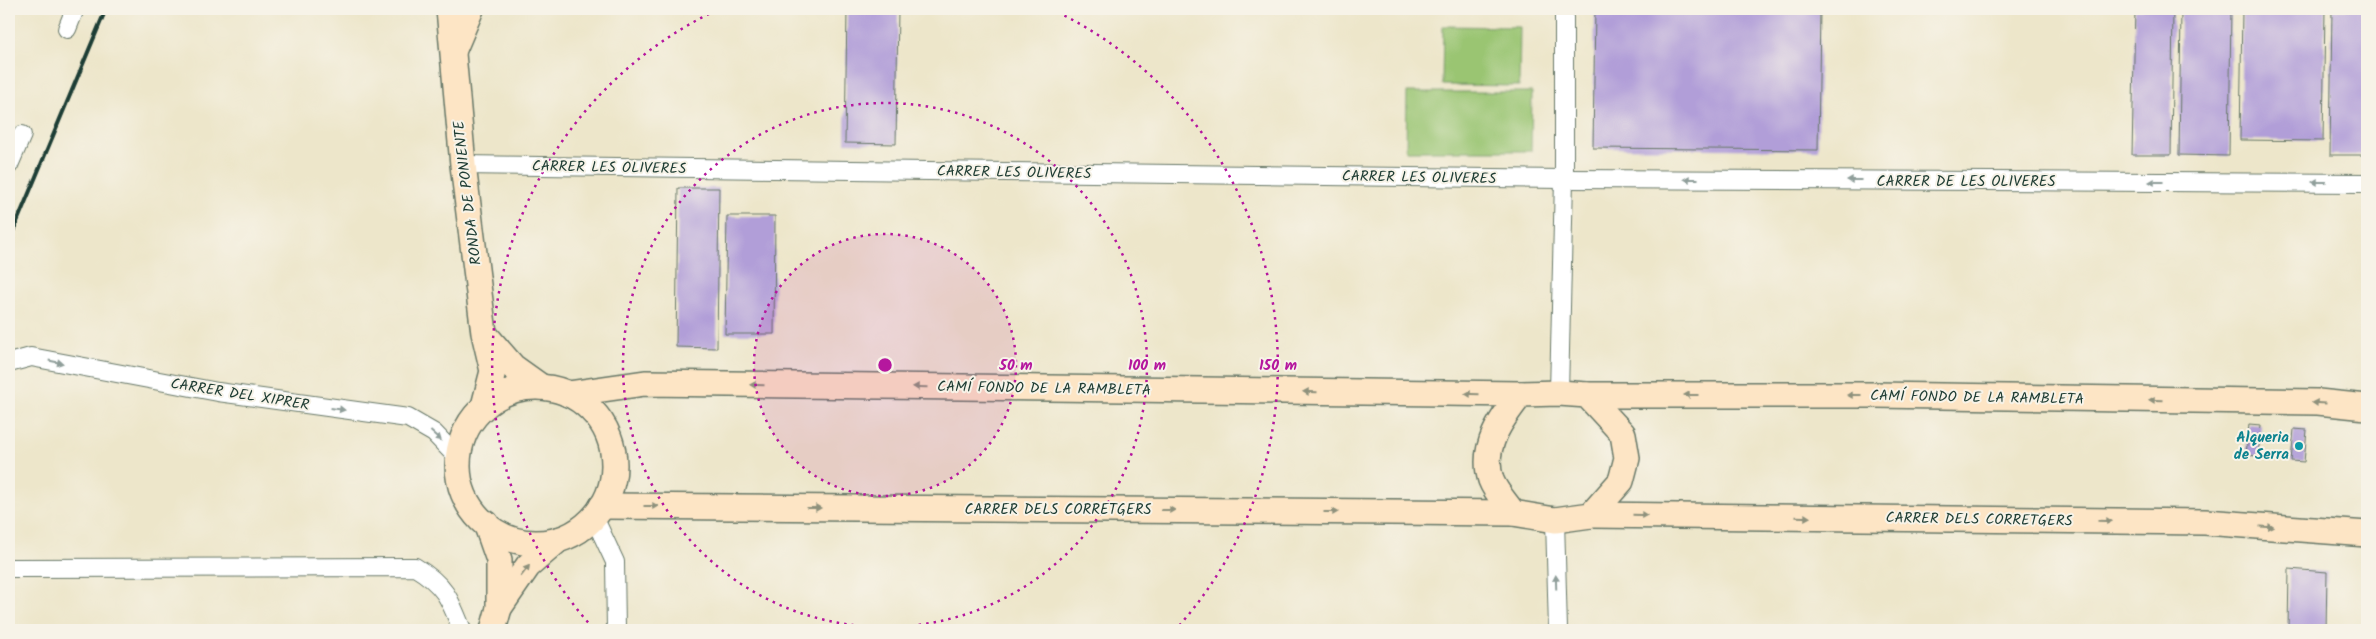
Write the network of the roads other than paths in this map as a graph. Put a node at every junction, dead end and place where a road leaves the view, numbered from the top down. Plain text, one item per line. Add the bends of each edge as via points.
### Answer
1 (76, 9) edge
2 (449, 9) edge
3 (471, 9) edge
4 (1564, 9) edge
5 (67, 29) dead end
6 (452, 53) junction
7 (22, 135) dead end
8 (9, 165) edge
9 (463, 165) junction
10 (1564, 179) junction
11 (2367, 182) edge
12 (484, 333) junction
13 (9, 363) edge
14 (541, 387) junction
15 (1559, 393) junction
16 (568, 394) junction
17 (1521, 394) junction
18 (1587, 395) junction
19 (484, 406) junction
20 (2367, 407) edge
21 (459, 459) junction
22 (598, 512) junction
23 (1513, 513) junction
24 (1591, 514) junction
25 (1555, 520) junction
26 (486, 523) junction
27 (2367, 534) edge
28 (558, 540) junction
29 (9, 568) edge
30 (496, 619) edge
31 (462, 630) edge
32 (616, 630) edge
33 (1558, 630) edge

1 - 5 street
2 - 6 street, RONDA DE PONIENTE
3 - 6 street, RONDA DE PONIENTE
4 - 10 street
6 - 9 street, RONDA DE PONIENTE
7 - 8 street
9 - 10 street, CARRER LES OLIVERES
9 - 12 street, RONDA DE PONIENTE
11 -> 10 street, CARRER DE LES OLIVERES
10 - 15 street
12 - 14 street via 514,367
12 - 19 street, RONDA DE PONIENTE via 493,371
13 -> 21 street, CARRER DEL XIPRER via 31,357 218,392 408,418 434,433
14 - 16 street
14 - 19 street via 514,390
15 - 17 street
15 - 18 street
17 -> 16 street, CAMÍ FONDO DE LA RAMBLETA via 645,383
16 - 22 street via 596,415 609,438 613,454 612,481
17 - 23 street via 1497,424 1488,453 1492,480
20 -> 18 street, CAMÍ FONDO DE LA RAMBLETA via 2318,402
18 - 24 street via 1623,434 1627,458 1621,481
19 - 21 street via 467,428 461,441
21 - 26 street via 457,468 461,491 474,515
22 -> 23 street, CARRER DELS CORRETGERS
22 - 28 street via 573,534
22 - 32 street via 615,562
23 - 25 street
24 - 25 street
24 -> 27 street, CARRER DELS CORRETGERS via 2205,522
33 -> 25 street
26 - 28 street via 505,538 531,544
26 - 30 street via 499,560
30 -> 28 street via 528,566
29 - 31 street via 415,567 434,579 450,598

